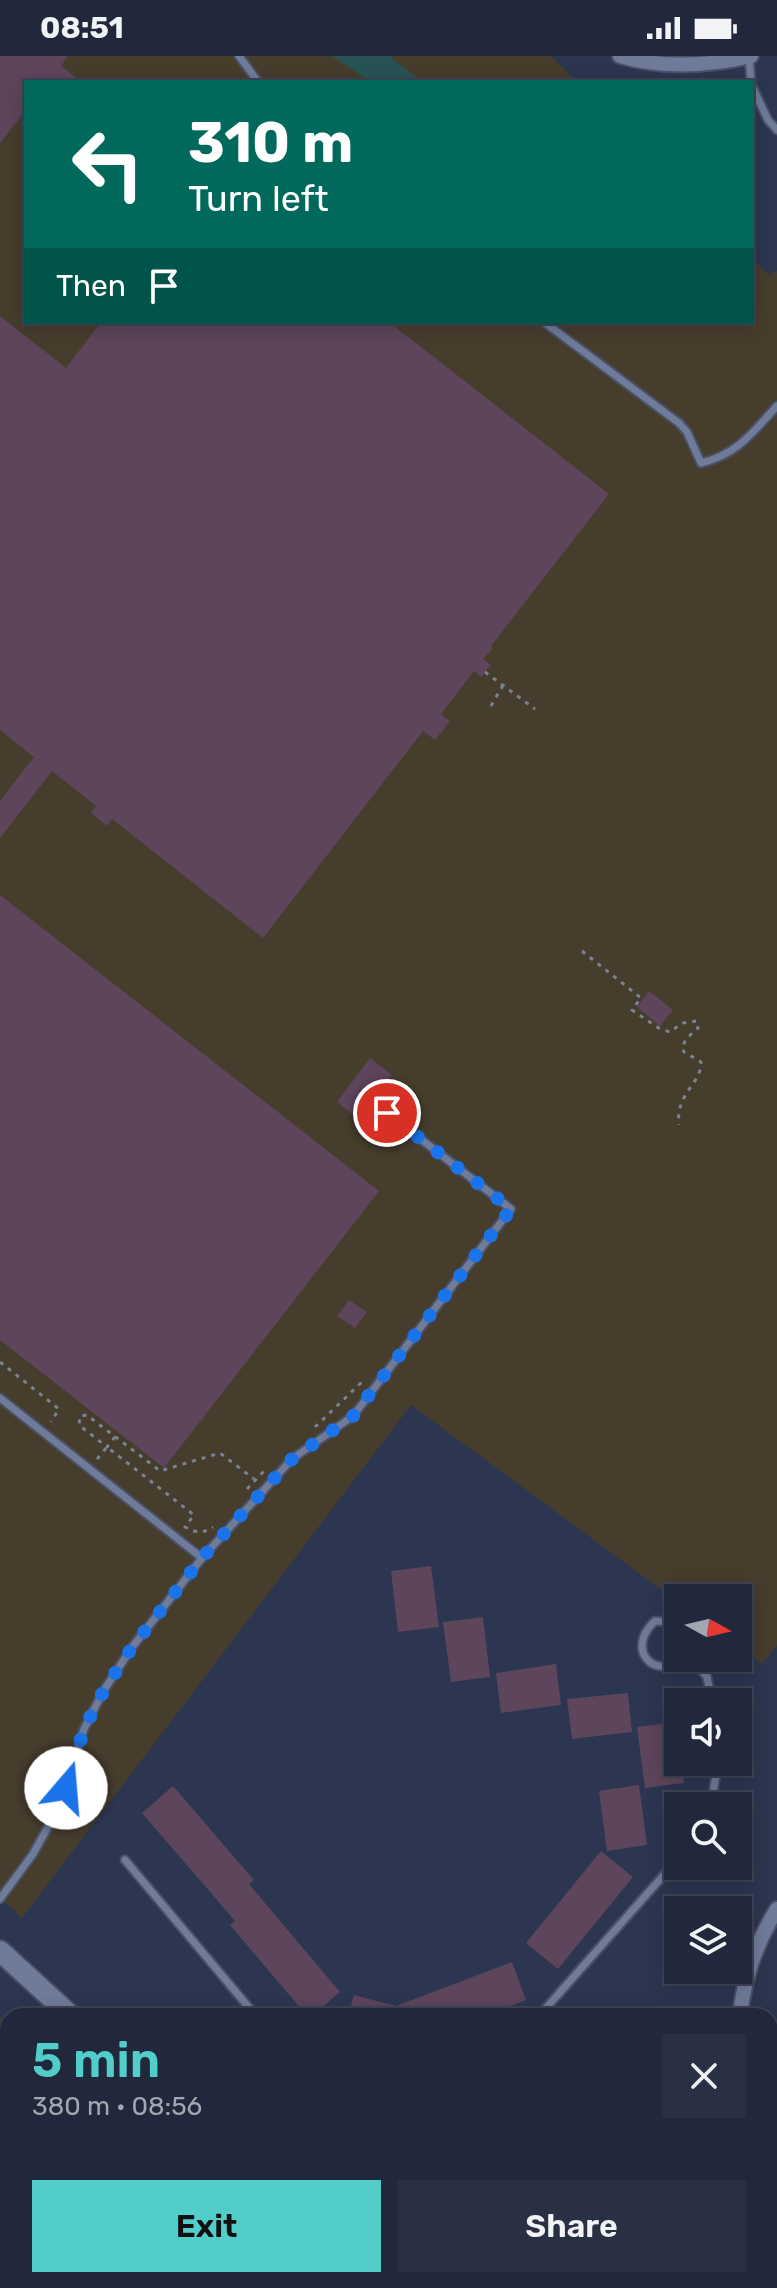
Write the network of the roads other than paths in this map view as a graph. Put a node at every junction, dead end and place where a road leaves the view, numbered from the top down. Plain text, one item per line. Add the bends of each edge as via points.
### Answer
1 (239, 56) edge
2 (620, 56) edge
3 (750, 56) edge
4 (257, 80) edge
5 (752, 80) edge
6 (754, 88) edge
7 (777, 130) edge
8 (547, 324) edge
9 (777, 406) edge
10 (387, 1113) dead end
11 (0, 1398) edge
12 (202, 1558) junction
13 (664, 1622) edge
14 (664, 1666) edge
15 (125, 1860) dead end
16 (664, 1875) edge
17 (0, 1899) edge
18 (777, 1909) edge
19 (0, 1951) edge
20 (62, 2008) edge
21 (249, 2008) edge
22 (546, 2008) edge
23 (741, 2008) edge

1 - 4 lane
2 - 3 street via 663,65
3 - 5 lane
6 - 7 lane
8 - 9 lane via 679,423 701,463 740,446
10 - 12 lane via 511,1209 353,1416 292,1459
11 - 12 lane
12 - 17 lane via 104,1690 84,1729 58,1809
13 - 14 lane via 655,1621 643,1633 640,1648 648,1661
15 - 21 lane
16 - 22 lane
18 - 23 street via 760,1936
19 - 20 main road

